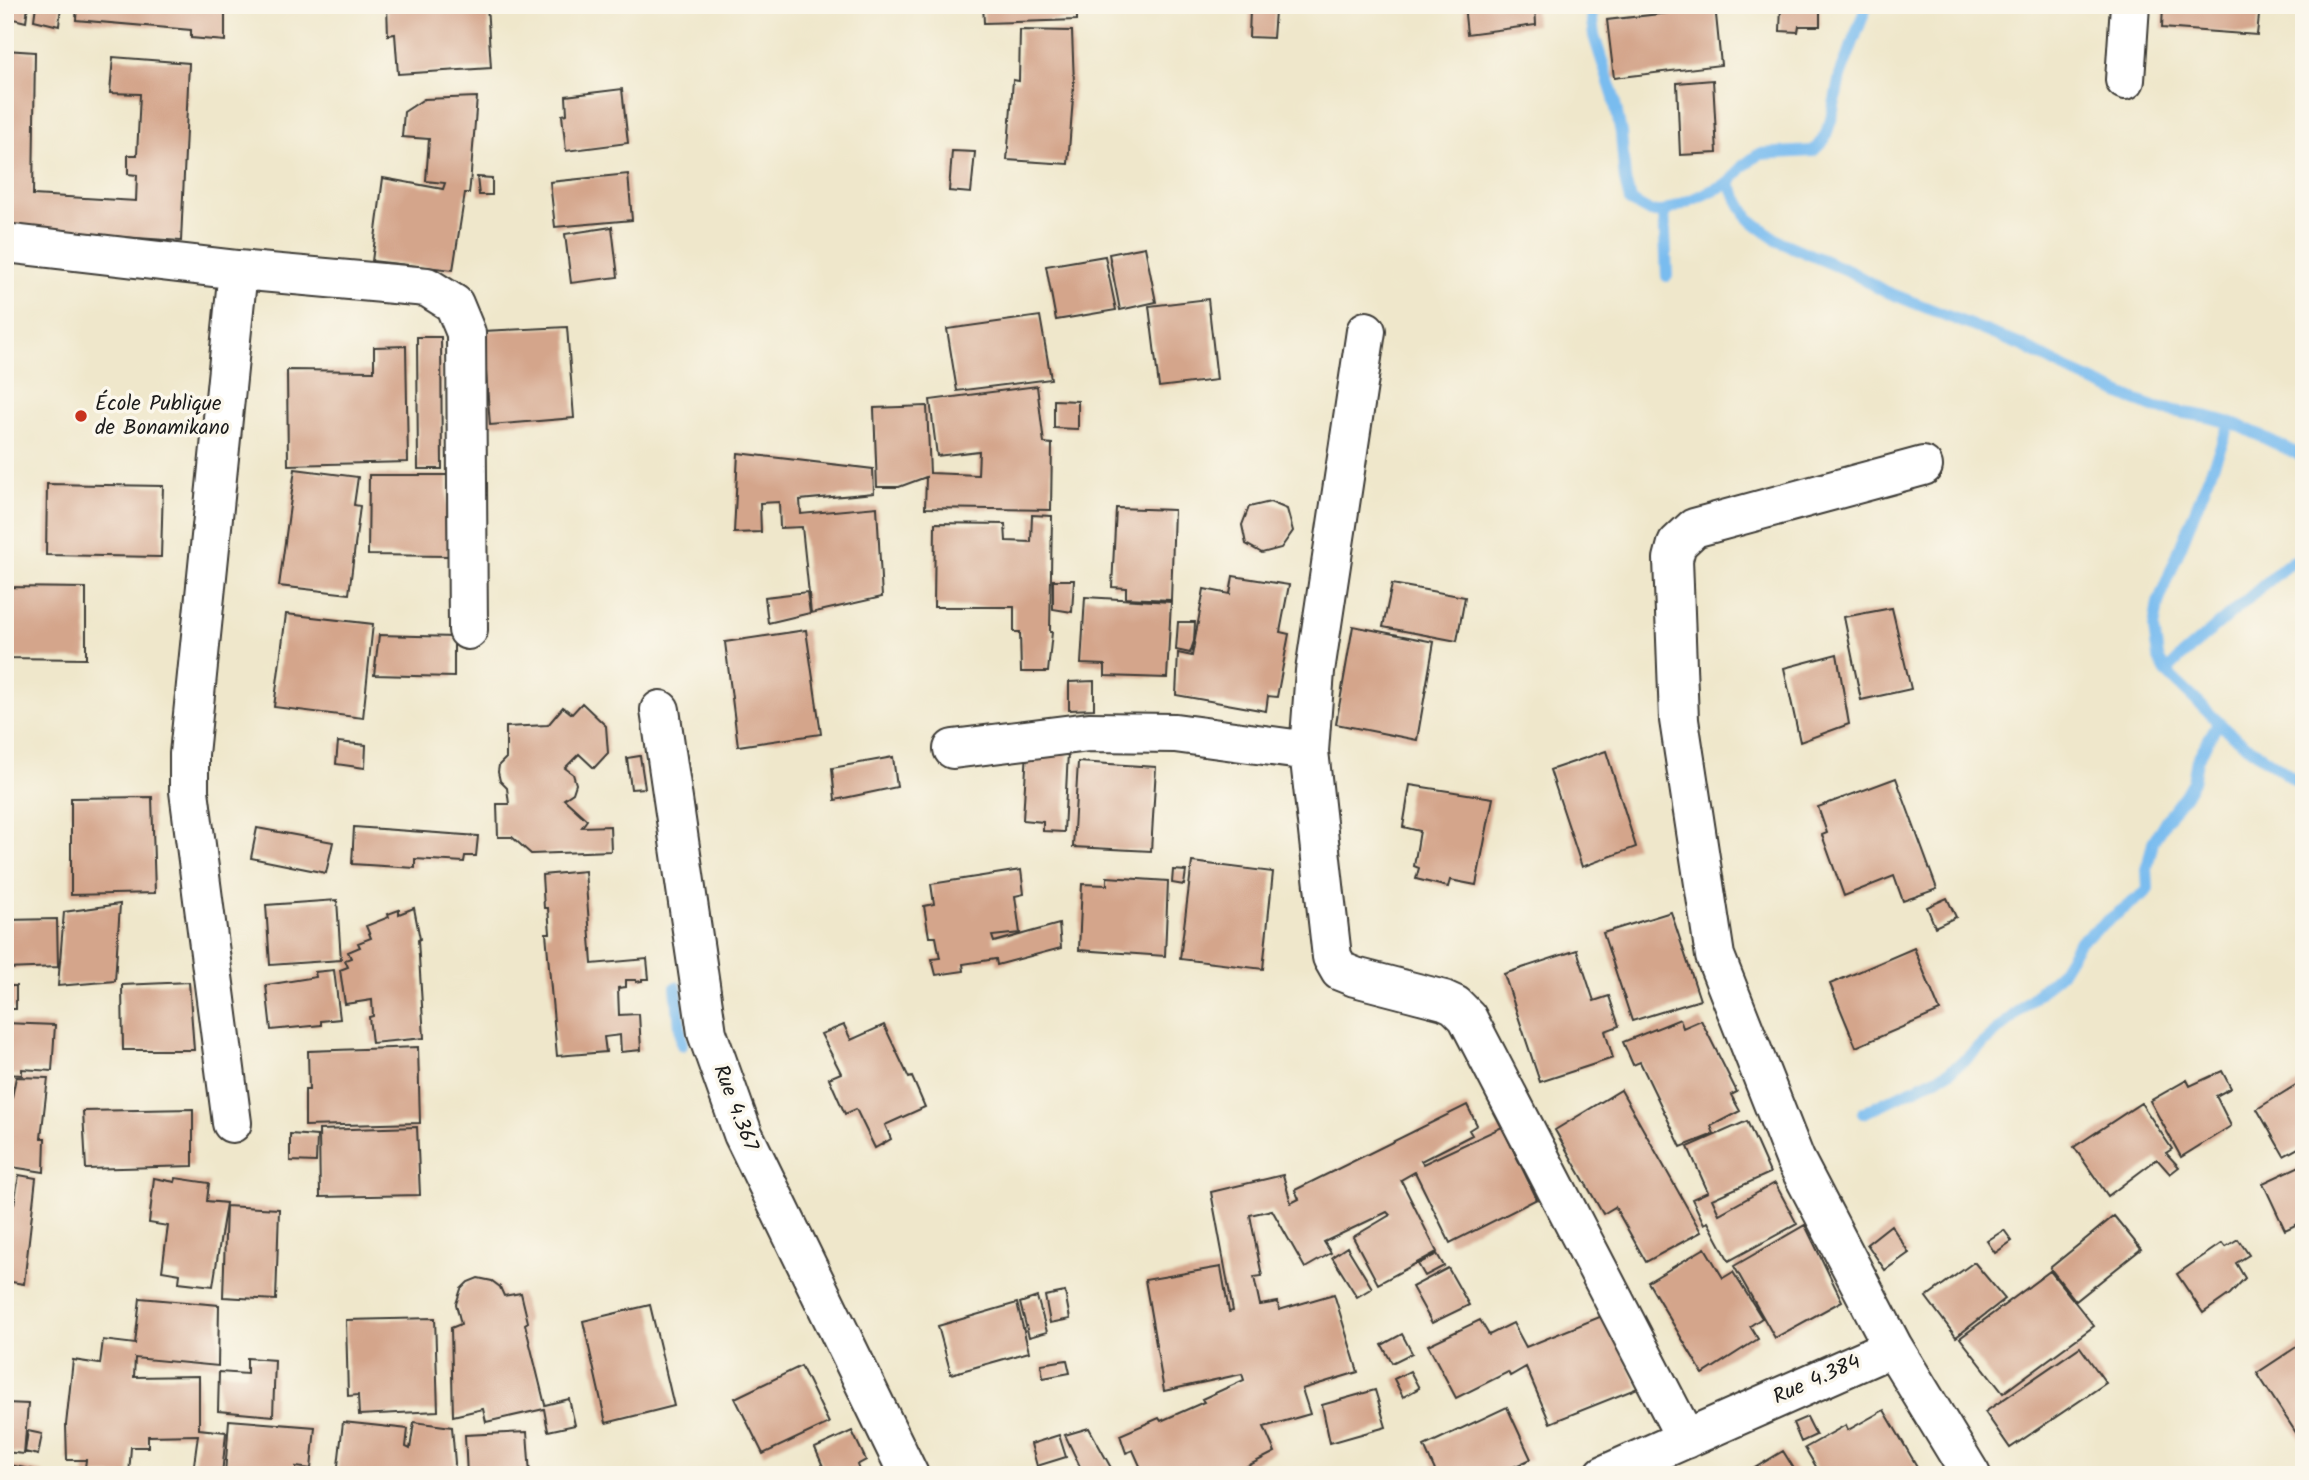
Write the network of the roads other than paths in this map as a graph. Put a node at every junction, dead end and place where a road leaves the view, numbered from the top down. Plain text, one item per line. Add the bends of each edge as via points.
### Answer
1 (2130, 5) edge
2 (2125, 80) dead end
3 (5, 243) edge
4 (237, 270) junction
5 (1366, 331) dead end
6 (1923, 466) dead end
7 (468, 630) dead end
8 (660, 710) dead end
9 (953, 749) dead end
10 (1309, 751) junction
11 (232, 1122) dead end
12 (1893, 1347) junction
13 (1686, 1439) junction
14 (909, 1475) edge
15 (1604, 1475) edge
16 (1971, 1475) edge

1 - 2 street
3 - 4 street
4 - 7 street via 427,287 454,304 466,333
4 - 11 street via 189,754 189,791
5 - 10 street via 1315,671
6 - 12 street via 1695,528 1677,544 1673,559 1679,720 1715,956 1796,1159
8 - 14 street, Rue 4.367 via 707,1033 743,1134
9 - 10 street via 1101,732 1175,733
10 - 13 street via 1332,957 1340,971 1444,1000 1467,1017
12 - 13 street, Rue 4.384
12 - 16 street
13 - 15 street, Rue 4.384

